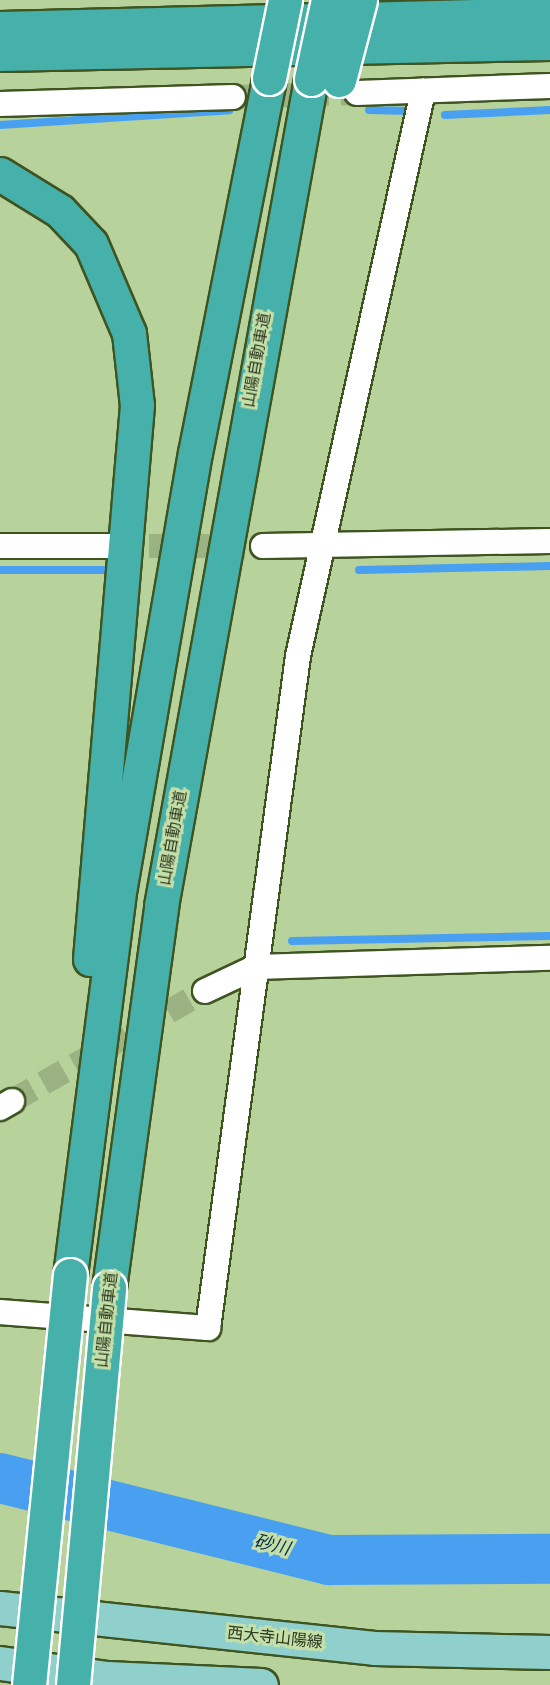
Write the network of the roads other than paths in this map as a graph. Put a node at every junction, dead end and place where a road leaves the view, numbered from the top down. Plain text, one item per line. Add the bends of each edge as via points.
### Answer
1 (285, 0) edge
2 (328, 0) edge
3 (360, 0) edge
4 (550, 14) edge
5 (0, 28) edge
6 (550, 43) edge
7 (0, 54) edge
8 (336, 84) junction
9 (550, 86) edge
10 (423, 92) junction
11 (233, 97) tunnel mouth
12 (0, 104) edge
13 (0, 174) edge
14 (550, 541) edge
15 (322, 545) junction
16 (0, 546) edge
17 (113, 546) tunnel mouth
18 (263, 546) tunnel mouth
19 (550, 958) edge
20 (256, 966) junction
21 (205, 991) tunnel mouth
22 (76, 1221) junction
23 (0, 1312) edge
24 (0, 1608) edge
25 (550, 1652) edge
26 (0, 1663) edge
27 (29, 1685) edge
28 (73, 1685) edge
29 (261, 1685) edge

1 - 22 highway, bridge via 195,453 118,898
2 - 8 highway, 山陽自動車道, bridge
3 - 8 highway, bridge
4 - 5 highway
6 - 7 highway
8 - 10 street
8 - 28 highway, 山陽自動車道, bridge via 293,157 161,906 109,1288
9 - 10 street
10 - 15 street
11 - 12 street
13 - 22 highway via 60,211 91,244 129,333 137,405 94,876
14 - 15 street
15 - 18 street
15 - 20 street via 298,656
16 - 17 street
19 - 20 street
20 - 21 street
20 - 23 street via 208,1328
22 - 27 highway, bridge
24 - 25 main road, 西大寺山陽線 via 374,1648
26 - 29 main road via 107,1678

